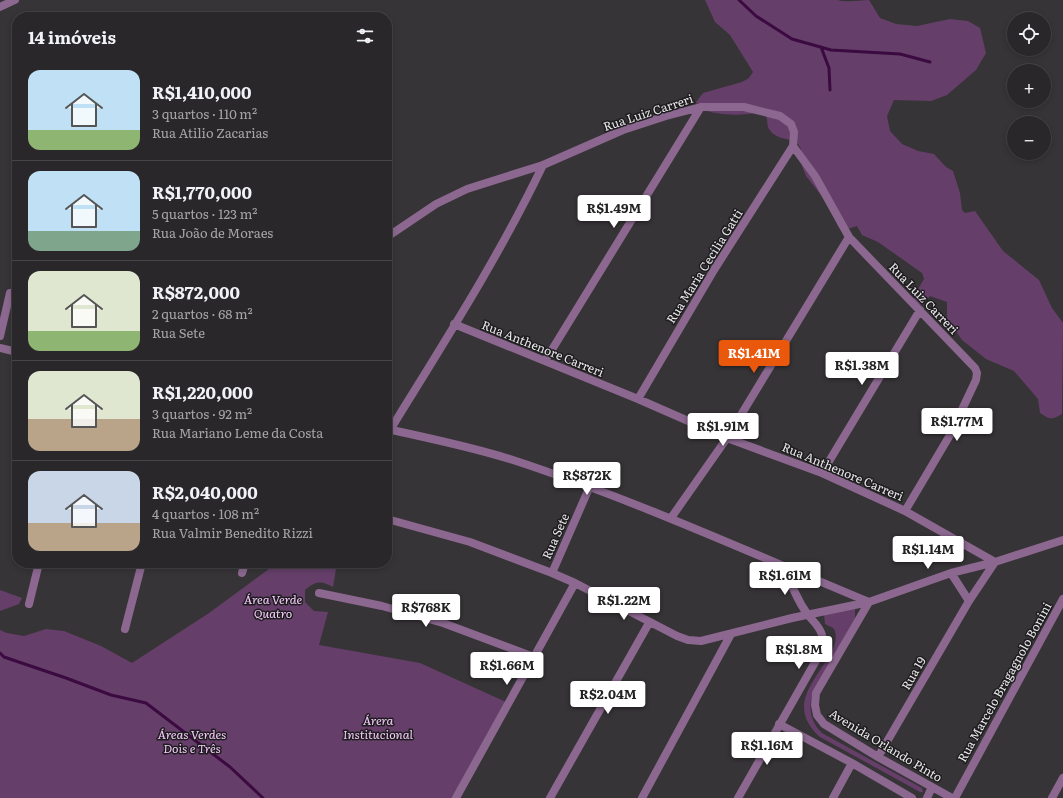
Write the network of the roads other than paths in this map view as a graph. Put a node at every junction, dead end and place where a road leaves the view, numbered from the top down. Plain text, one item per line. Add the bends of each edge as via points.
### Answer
1 (15, 0) edge
2 (0, 7) edge
3 (701, 106) junction
4 (793, 146) junction
5 (543, 165) junction
6 (392, 234) edge
7 (849, 238) junction
8 (10, 293) dead end
9 (920, 310) junction
10 (454, 324) junction
11 (0, 336) edge
12 (0, 348) edge
13 (12, 351) edge
14 (545, 362) junction
15 (638, 399) junction
16 (392, 425) edge
17 (392, 432) edge
18 (727, 438) junction
19 (822, 473) junction
20 (590, 486) junction
21 (905, 511) junction
22 (671, 518) junction
23 (392, 520) edge
24 (1063, 541) edge
25 (995, 562) junction
26 (785, 567) junction
27 (38, 568) edge
28 (141, 568) edge
29 (244, 568) edge
30 (242, 573) dead end
31 (552, 573) junction
32 (952, 573) junction
33 (575, 583) junction
34 (319, 593) dead end
35 (1063, 599) edge
36 (969, 601) junction
37 (869, 602) junction
38 (29, 604) dead end
39 (808, 615) junction
40 (649, 622) junction
41 (125, 629) dead end
42 (731, 634) junction
43 (534, 657) junction
44 (779, 724) junction
45 (878, 757) junction
46 (852, 763) junction
47 (1063, 778) edge
48 (932, 787) junction
49 (456, 798) edge
50 (550, 798) edge
51 (642, 798) edge
52 (738, 798) edge
53 (833, 798) edge
54 (912, 798) edge
55 (926, 798) edge
56 (953, 798) edge
57 (1052, 798) edge

1 - 2 street
3 - 4 street, Rua Luiz Carreri via 744,107 780,116 791,124 794,132
3 - 5 street, Rua Luiz Carreri via 623,130
3 - 14 street
4 - 7 street, Rua Luiz Carreri via 815,176
4 - 15 street, Rua Maria Cecília Gatti via 714,270
5 - 6 street, Rua Luiz Carreri via 467,189 436,204
5 - 10 street via 509,231
7 - 9 street, Rua Luiz Carreri
7 - 18 street
8 - 11 street
9 - 19 street
9 - 21 street, Rua Luiz Carreri via 977,373 950,435
10 - 14 street, Rua Anthenore Carreri
10 - 16 street
12 - 13 street
14 - 15 street, Rua Anthenore Carreri
15 - 18 street, Rua Anthenore Carreri
17 - 20 street via 452,442
18 - 19 street, Rua Anthenore Carreri
18 - 22 street
19 - 21 street, Rua Anthenore Carreri
20 - 22 street
20 - 31 street, Rua Sete
21 - 25 street, Rua Anthenore Carreri
22 - 26 street
23 - 31 street via 470,542
24 - 25 street
25 - 32 street
25 - 36 street, Rua 19
26 - 37 street
26 - 39 street
27 - 38 street
28 - 41 street
29 - 30 street
31 - 33 street
32 - 36 street
32 - 37 street
33 - 40 street
33 - 43 street
34 - 43 street via 382,606 444,623
35 - 56 street, Rua Marcelo Bragagnolo Bonini
36 - 45 street, Rua 19
37 - 39 street
37 - 45 street, Avenida Orlando Pinto via 816,693 815,705 817,715 824,724
39 - 42 street
39 - 44 street via 821,630 822,650
40 - 42 street via 688,640
40 - 50 street
42 - 51 street
43 - 49 street
44 - 46 street
44 - 52 street
45 - 48 street, Avenida Orlando Pinto
46 - 53 street
46 - 54 street
47 - 57 street
48 - 55 street
48 - 56 street, Avenida Orlando Pinto

